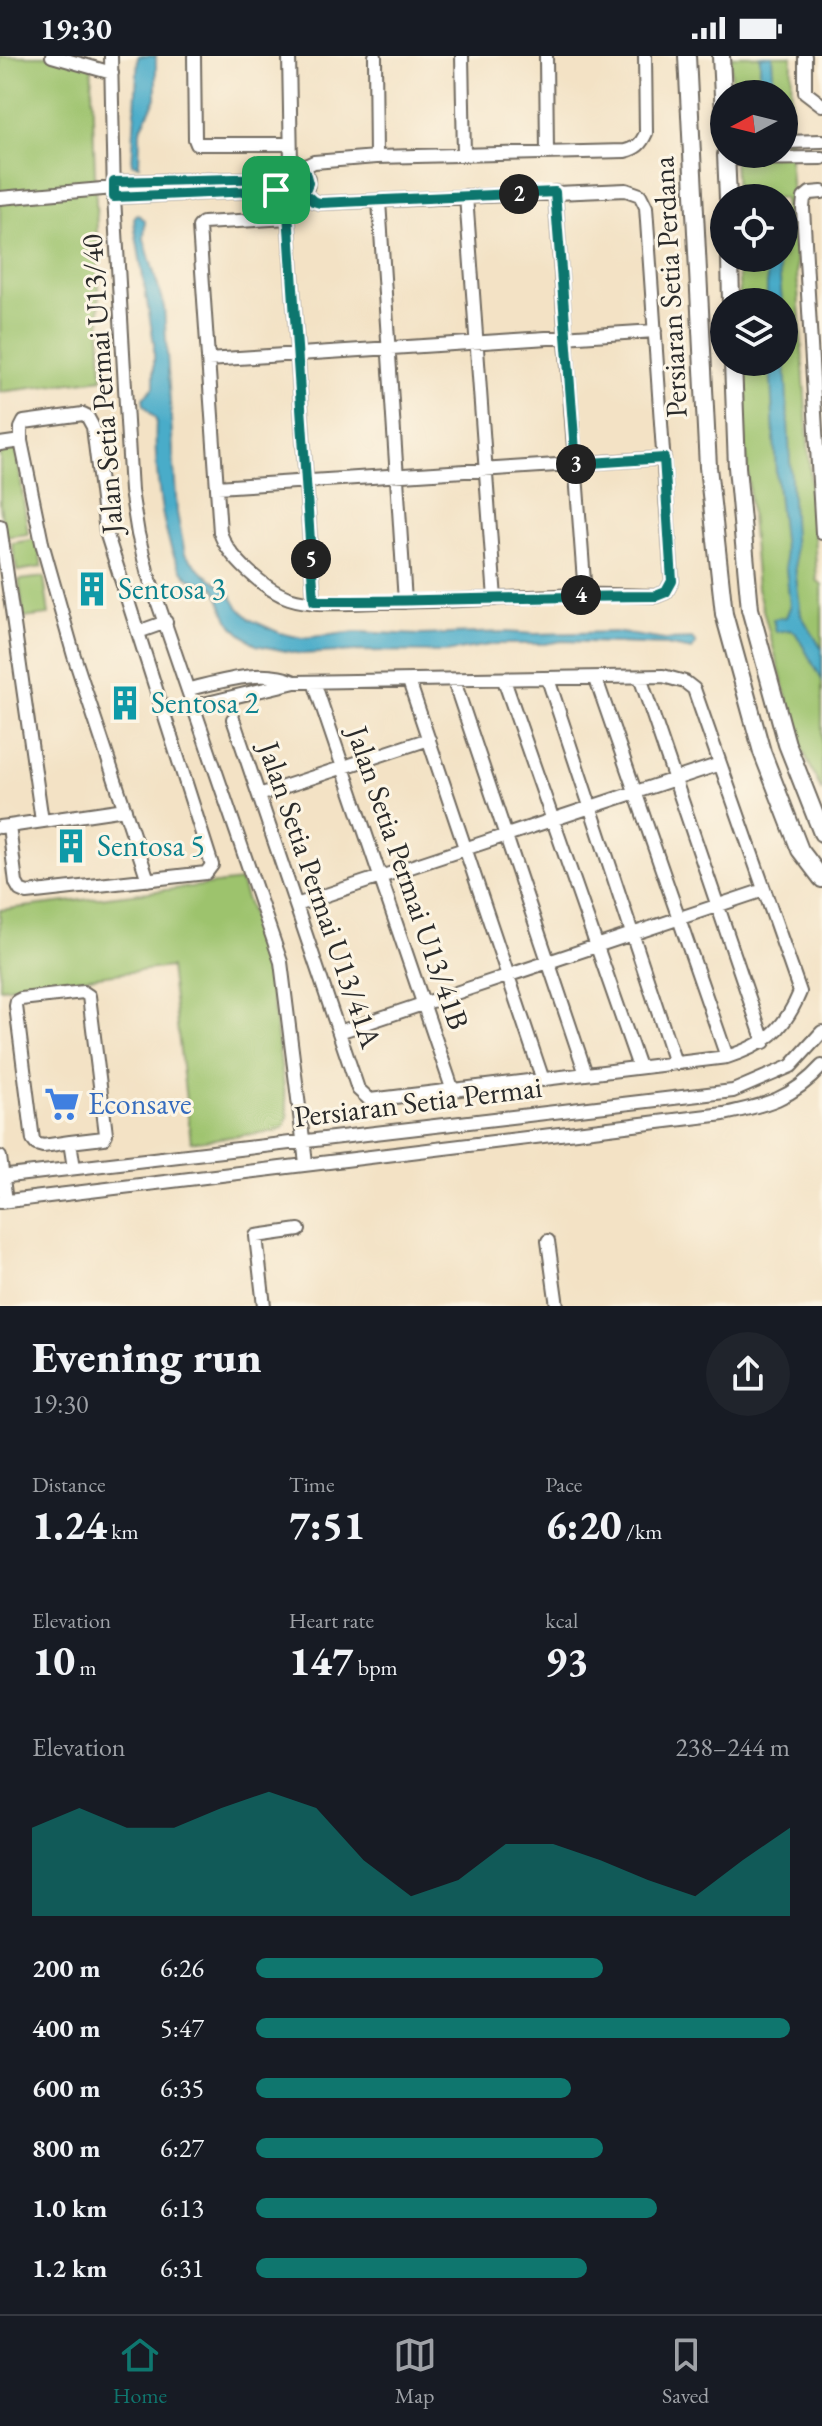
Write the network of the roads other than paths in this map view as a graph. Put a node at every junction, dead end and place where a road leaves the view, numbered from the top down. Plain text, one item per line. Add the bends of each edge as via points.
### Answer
1 (52, 56) edge
2 (111, 56) edge
3 (194, 56) edge
4 (289, 56) edge
5 (375, 56) edge
6 (462, 56) edge
7 (546, 56) edge
8 (645, 56) edge
9 (687, 56) edge
10 (721, 56) edge
11 (805, 56) edge
12 (112, 73) junction
13 (722, 80) edge
14 (822, 105) edge
15 (822, 141) edge
16 (798, 142) edge
17 (290, 144) junction
18 (547, 153) junction
19 (464, 155) junction
20 (376, 157) junction
21 (798, 158) edge
22 (822, 158) edge
23 (296, 166) junction
24 (212, 179) junction
25 (114, 189) junction
26 (279, 189) junction
27 (555, 192) junction
28 (822, 192) edge
29 (213, 193) junction
30 (304, 193) junction
31 (466, 196) junction
32 (0, 198) edge
33 (379, 201) junction
34 (289, 218) junction
35 (655, 331) junction
36 (566, 336) junction
37 (477, 342) junction
38 (389, 348) junction
39 (298, 353) junction
40 (208, 360) junction
41 (734, 376) edge
42 (21, 441) junction
43 (0, 444) edge
44 (664, 458) junction
45 (576, 464) junction
46 (486, 470) junction
47 (397, 475) junction
48 (306, 481) junction
49 (217, 487) junction
50 (0, 526) edge
51 (822, 533) edge
52 (585, 595) junction
53 (495, 599) junction
54 (314, 601) junction
55 (405, 602) junction
56 (166, 622) junction
57 (138, 632) junction
58 (640, 677) junction
59 (548, 679) junction
60 (596, 679) junction
61 (504, 680) junction
62 (409, 681) junction
63 (454, 681) junction
64 (295, 682) junction
65 (314, 682) junction
66 (189, 689) junction
67 (195, 706) junction
68 (233, 719) dead end
69 (429, 739) junction
70 (720, 764) junction
71 (343, 768) junction
72 (675, 779) junction
73 (636, 792) junction
74 (259, 795) junction
75 (590, 807) junction
76 (125, 809) junction
77 (817, 809) edge
78 (553, 820) junction
79 (42, 821) junction
80 (4, 826) edge
81 (822, 833) edge
82 (506, 836) junction
83 (466, 849) junction
84 (381, 877) junction
85 (822, 879) edge
86 (148, 880) junction
87 (764, 890) junction
88 (296, 905) junction
89 (718, 906) junction
90 (679, 919) junction
91 (632, 934) junction
92 (597, 946) junction
93 (548, 962) junction
94 (508, 975) junction
95 (424, 1004) junction
96 (339, 1032) junction
97 (822, 1032) edge
98 (764, 1042) junction
99 (727, 1057) junction
100 (675, 1063) junction
101 (822, 1066) edge
102 (639, 1067) junction
103 (586, 1074) junction
104 (543, 1080) junction
105 (453, 1091) junction
106 (304, 1141) junction
107 (70, 1142) junction
108 (0, 1157) edge
109 (306, 1163) junction
110 (74, 1168) junction
111 (1, 1177) edge
112 (3, 1201) edge
113 (299, 1230) dead end
114 (548, 1241) dead end
115 (264, 1306) edge
116 (557, 1306) edge

1 - 12 street
2 - 12 street, Jalan Setia Permai U13/40
3 - 17 street via 196,142
4 - 17 street
5 - 20 street
6 - 19 street
7 - 18 street
8 - 18 street via 642,142 625,151
9 - 85 main road, Persiaran Setia Perdana via 708,467 724,614 762,752 800,850
10 - 13 main road
11 - 14 street via 805,92
12 - 25 street, Jalan Setia Permai U13/40
15 - 16 street
17 - 23 street
18 - 19 street
19 - 20 street
20 - 23 street
21 - 22 street
23 - 26 street via 281,168
23 - 30 street via 308,183
24 - 25 street
24 - 26 street
24 - 29 street
25 - 29 street
25 - 32 street
25 - 56 street, Jalan Setia Permai U13/40 via 131,491 147,571
26 - 29 street
26 - 30 street via 296,198
26 - 34 street
27 - 31 street
27 - 35 street via 626,190 644,200
27 - 36 street
28 - 51 street via 804,198 803,208
30 - 33 street via 320,203
31 - 33 street
31 - 37 street
33 - 38 street
34 - 39 street
34 - 40 street via 201,224
35 - 36 street
35 - 44 street
36 - 37 street
36 - 45 street
37 - 38 street
37 - 46 street
38 - 39 street
38 - 47 street
39 - 40 street
39 - 48 street
40 - 49 street
41 - 77 main road, Persiaran Setia Perdana via 750,609 787,744
42 - 43 street
42 - 57 street via 24,422 83,414 91,421 106,532
42 - 76 street via 42,543
44 - 45 street
44 - 52 street via 672,581 666,592
45 - 46 street
45 - 52 street
46 - 47 street
46 - 53 street
47 - 48 street
47 - 55 street
48 - 49 street
48 - 54 street
49 - 54 street via 220,532 234,559 280,594
50 - 79 street
52 - 53 street
53 - 55 street
54 - 55 street
56 - 57 street
56 - 66 street, Jalan Setia Permai U13/40
57 - 86 street via 212,865 206,873
58 - 60 street
58 - 70 street via 663,676 694,689
58 - 72 street
59 - 60 street
59 - 61 street
59 - 75 street
60 - 73 street
61 - 63 street
61 - 78 street
62 - 63 street
62 - 65 street
62 - 69 street
63 - 82 street
64 - 65 street
64 - 66 street via 241,677
64 - 67 street
65 - 71 street, Jalan Setia Permai U13/41B
66 - 67 street, Jalan Setia Permai U13/40
67 - 106 street, Jalan Setia Permai U13/40 via 281,962
68 - 74 street, Jalan Setia Permai U13/41A
69 - 71 street
69 - 83 street
70 - 72 street
70 - 87 street
71 - 74 street
71 - 84 street, Jalan Setia Permai U13/41B
72 - 73 street
72 - 89 street
73 - 75 street
73 - 90 street
74 - 88 street, Jalan Setia Permai U13/41A
75 - 78 street
75 - 91 street
76 - 79 street
76 - 86 street
77 - 81 main road, Persiaran Setia Perdana
78 - 82 street
78 - 92 street
79 - 80 street
80 - 86 street via 16,883 27,893
82 - 83 street
82 - 93 street
83 - 84 street
83 - 94 street
84 - 88 street
84 - 95 street, Jalan Setia Permai U13/41B
87 - 89 street
87 - 98 street, Jalan Setia Permai U13/41A via 800,992 783,1025
88 - 96 street, Jalan Setia Permai U13/41A
89 - 90 street
89 - 98 street
90 - 91 street
90 - 99 street
91 - 92 street
91 - 100 street
92 - 93 street
92 - 102 street
93 - 94 street
93 - 103 street
94 - 95 street
94 - 104 street
95 - 96 street
95 - 105 street, Jalan Setia Permai U13/41B
96 - 105 street, Jalan Setia Permai U13/41A via 358,1089 370,1100
97 - 106 street, Persiaran Setia Permai via 791,1066 733,1091
98 - 99 street, Jalan Setia Permai U13/41A
99 - 100 street, Jalan Setia Permai U13/41A
100 - 102 street, Jalan Setia Permai U13/41A
101 - 109 street, Persiaran Setia Permai via 806,1084 772,1104 724,1114
102 - 103 street, Jalan Setia Permai U13/41A
103 - 104 street, Jalan Setia Permai U13/41A
104 - 105 street, Jalan Setia Permai U13/41A
106 - 109 street, Jalan Setia Permai U13/40
106 - 110 street, Persiaran Setia Permai
107 - 107 street via 43,1146 33,1140 16,1006 21,999 83,992 89,996 106,1134
107 - 110 street
108 - 111 street
109 - 112 street, Persiaran Setia Permai
110 - 111 street, Persiaran Setia Permai
111 - 112 street
113 - 115 street via 256,1236
114 - 116 street

